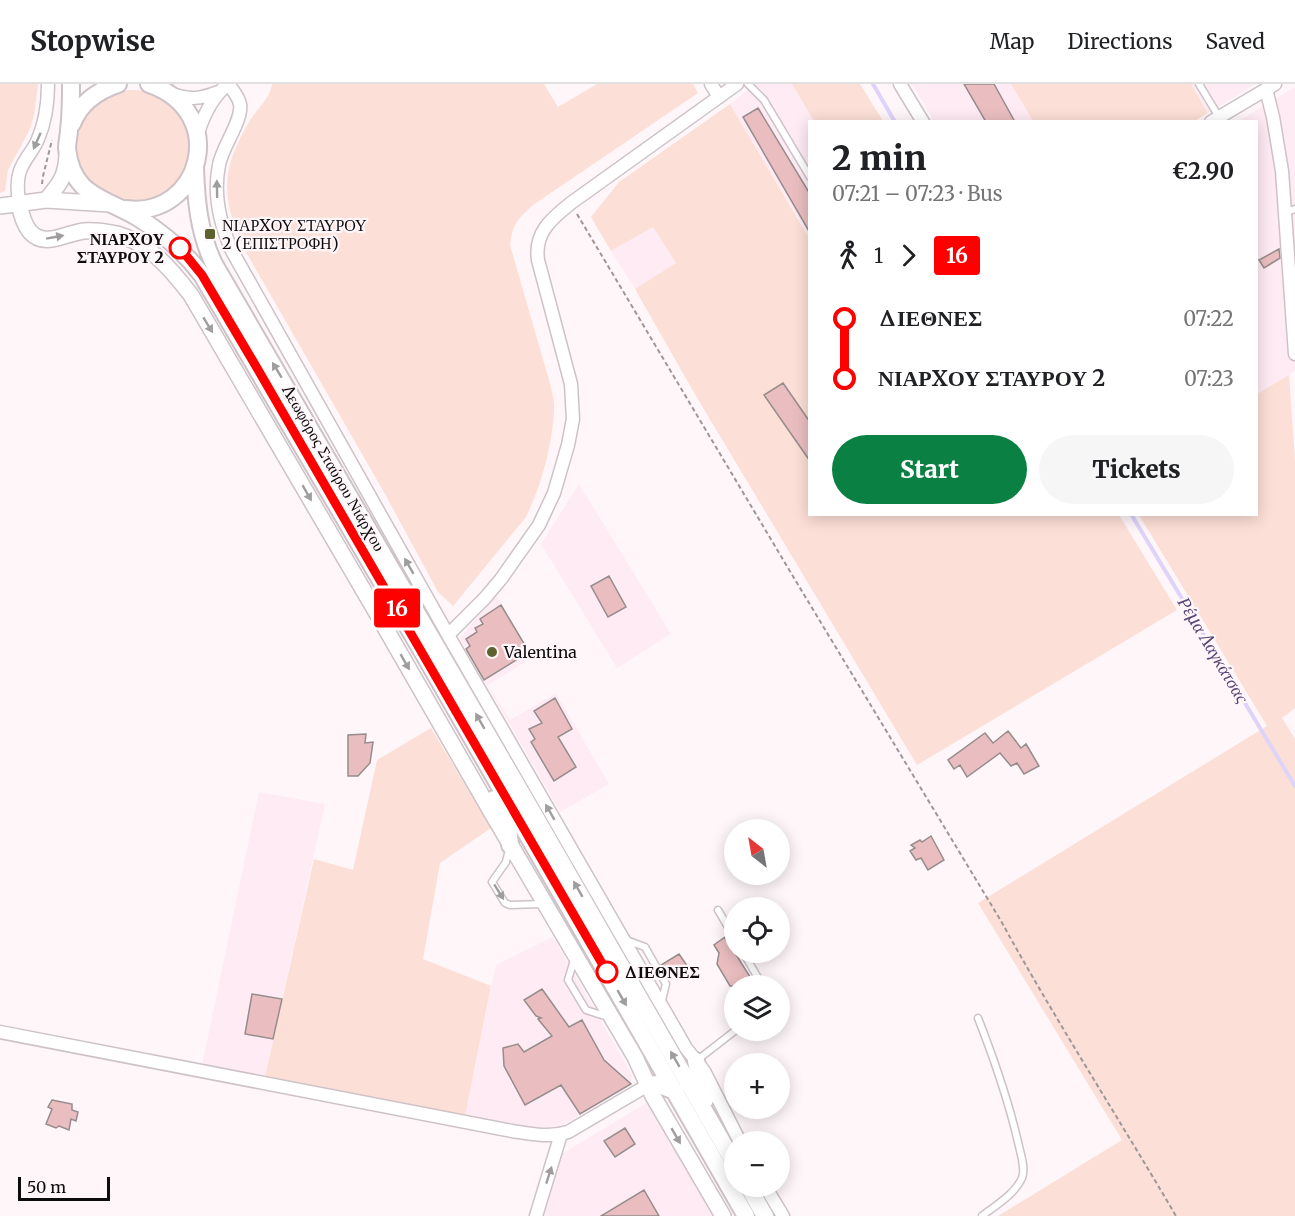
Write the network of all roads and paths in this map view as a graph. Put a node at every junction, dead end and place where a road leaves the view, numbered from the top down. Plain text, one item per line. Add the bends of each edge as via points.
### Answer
1 (48, 84) edge
2 (70, 84) edge
3 (118, 84) edge
4 (149, 84) edge
5 (711, 84) edge
6 (737, 84) edge
7 (748, 84) edge
8 (900, 84) edge
9 (1199, 84) edge
10 (225, 86) edge
11 (1268, 86) edge
12 (170, 94) junction
13 (719, 97) junction
14 (1215, 119) edge
15 (921, 120) edge
16 (198, 133) junction
17 (68, 139) junction
18 (195, 167) junction
19 (808, 174) edge
20 (46, 200) junction
21 (19, 203) junction
22 (571, 203) junction
23 (0, 206) edge
24 (113, 206) junction
25 (1290, 211) edge
26 (1295, 354) edge
27 (448, 635) junction
28 (471, 737) junction
29 (510, 845) junction
30 (545, 904) junction
31 (718, 910) dead end
32 (724, 920) edge
33 (978, 1018) dead end
34 (0, 1032) edge
35 (724, 1039) edge
36 (696, 1061) junction
37 (648, 1084) junction
38 (675, 1091) junction
39 (707, 1116) junction
40 (735, 1131) edge
41 (561, 1134) junction
42 (724, 1145) edge
43 (754, 1197) edge
44 (772, 1197) edge
45 (536, 1216) edge
46 (723, 1216) edge
47 (747, 1216) edge
48 (765, 1216) edge
49 (783, 1216) edge
50 (982, 1216) edge
51 (1176, 1216) edge

1 -> 21 street via 40,136 18,180
2 - 17 main road, Λεωφόρος Σταύρου Νιάρχου
3 - 17 main road via 84,103 74,118
4 - 12 main road
5 - 13 street
6 - 13 street
7 - 19 lane via 764,100
8 - 15 street
9 - 14 lane
10 - 12 street via 195,99
10 - 16 street via 205,112
27 -> 10 street via 227,240 218,207 217,176 240,108 236,95
11 - 14 street
11 - 25 street
12 - 16 main road via 187,110
13 - 22 street
16 - 18 main road, Λεωφόρος Σταύρου Νιάρχου
17 - 20 street via 63,178
17 - 24 main road, Λεωφόρος Σταύρου Νιάρχου via 73,170 80,182 91,194
18 - 24 main road, Λεωφόρος Σταύρου Νιάρχου via 176,194 159,205 141,210
39 -> 18 main road, Λεωφόρος Σταύρου Νιάρχου via 214,264 198,218
20 - 21 street
20 - 24 street
21 - 23 street
21 -> 29 street via 25,225 36,236 50,239 90,231 128,238 158,258 191,295
22 - 27 street via 547,225 537,249 571,384 573,419 568,445 554,493 539,525 501,579
22 - 51 path
24 - 28 main road, Λεωφόρος Σταύρου Νιάρχου via 169,238 202,275
25 - 26 street
36 -> 27 street
28 - 29 main road via 478,767 508,825
28 -> 38 main road, Λεωφόρος Σταύρου Νιάρχου
29 - 30 street
29 -> 30 lane via 506,862 492,882 510,905
30 - 37 street
31 - 32 lane
33 - 50 lane via 1000,1076 1023,1171 1014,1190
34 - 41 street via 512,1131
35 - 36 lane
36 - 39 main road
36 - 40 street
37 - 38 main road
37 - 41 street
37 -> 46 street
38 - 47 main road, Λεωφόρος Σταύρου Νιάρχου
39 - 42 main road, Λεωφόρος Σταύρου Νιάρχου
45 -> 41 street
43 - 48 main road
44 - 49 street

